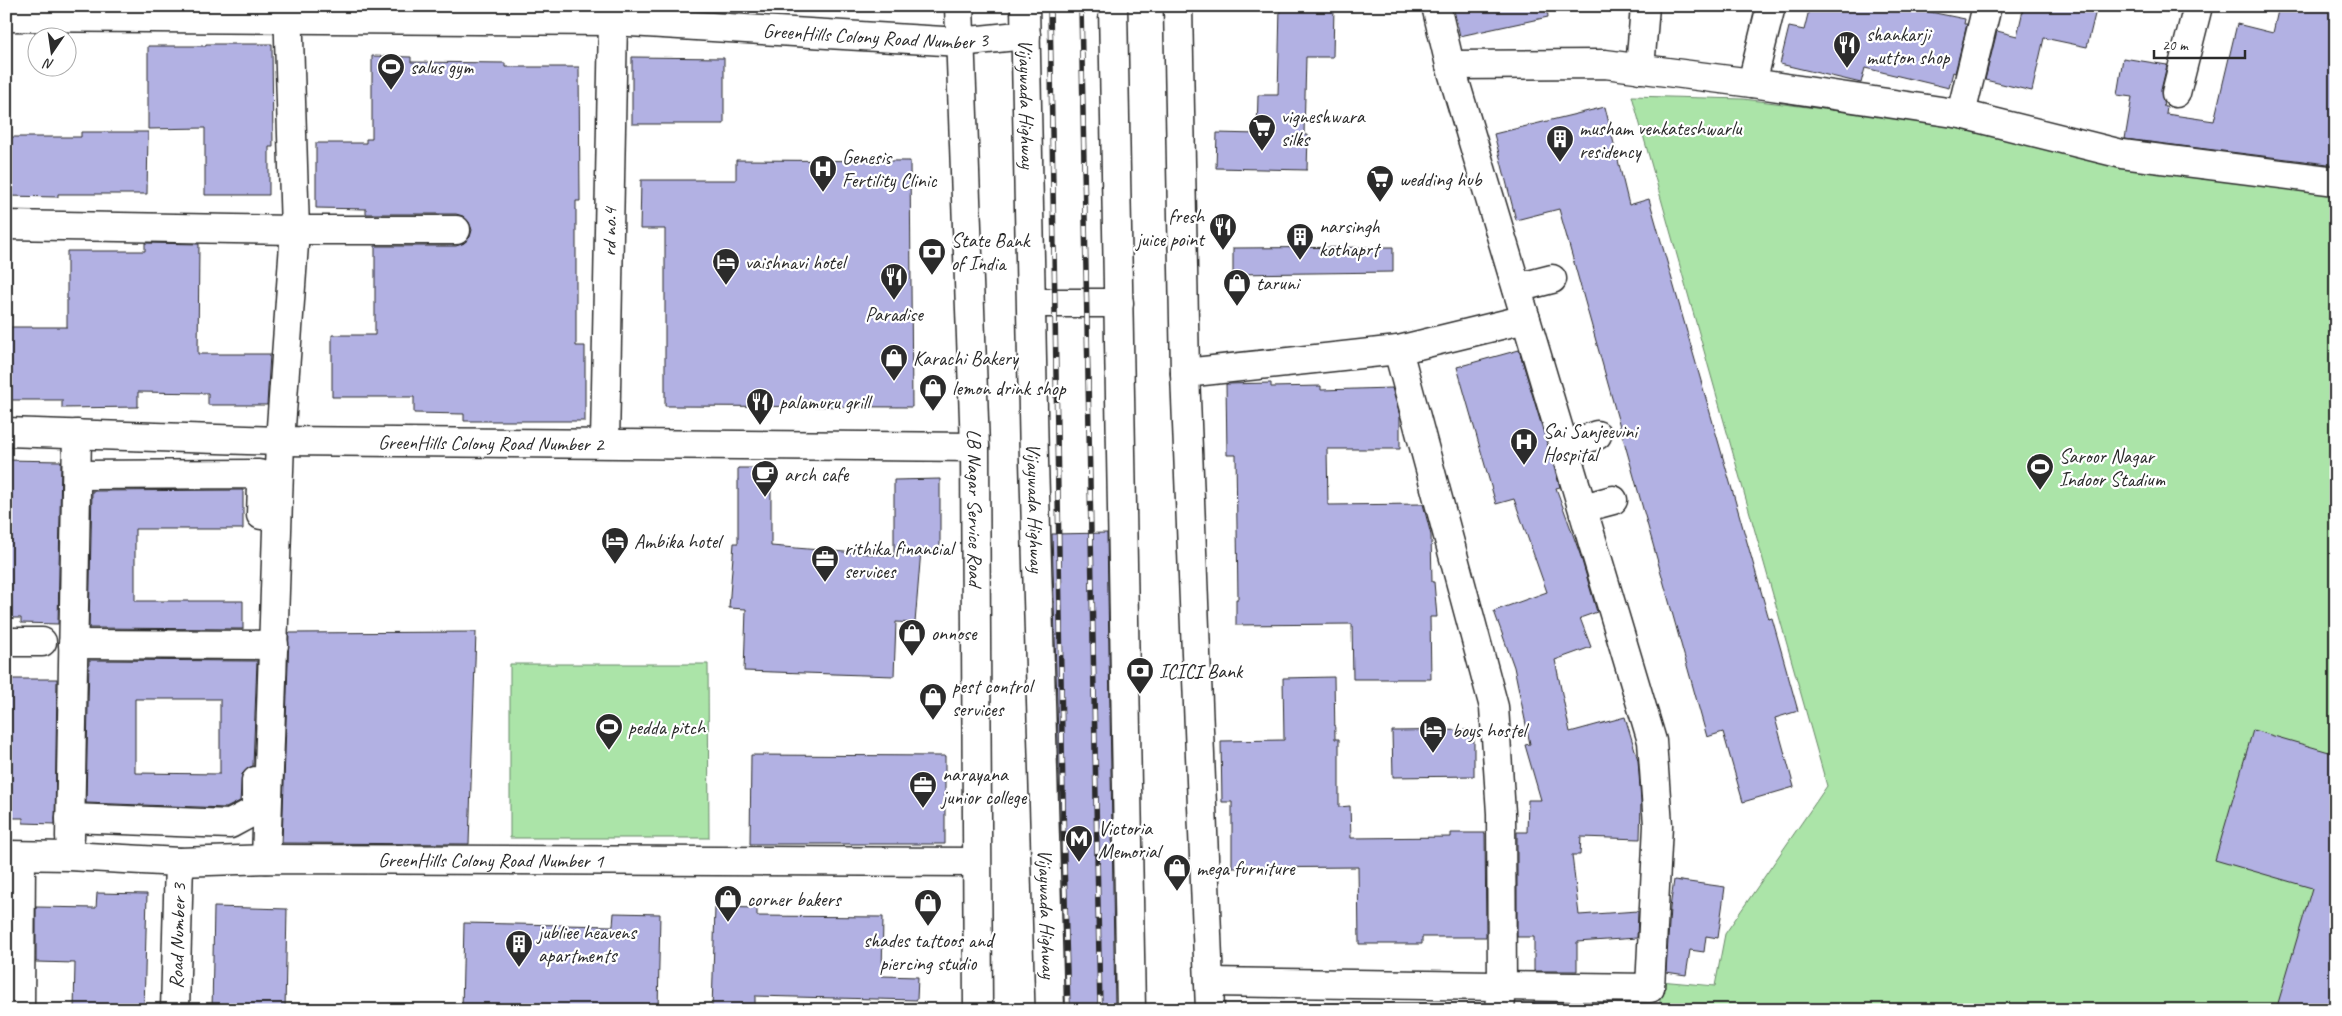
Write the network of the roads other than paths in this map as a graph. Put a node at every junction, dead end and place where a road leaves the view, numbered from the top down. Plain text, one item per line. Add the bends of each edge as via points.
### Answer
1 (959, 6) edge
2 (1025, 6) edge
3 (1113, 6) edge
4 (1178, 6) edge
5 (1436, 6) edge
6 (1645, 6) edge
7 (1771, 6) edge
8 (1988, 6) edge
9 (2198, 6) edge
10 (423, 12) edge
11 (288, 13) edge
12 (6, 17) edge
13 (613, 21) junction
14 (1026, 35) junction
15 (960, 42) junction
16 (1450, 65) junction
17 (1640, 69) junction
18 (1752, 83) junction
19 (2176, 94) dead end
20 (1961, 114) junction
21 (2336, 181) edge
22 (6, 225) edge
23 (295, 230) junction
24 (456, 230) dead end
25 (1554, 287) dead end
26 (1033, 303) junction
27 (1119, 303) junction
28 (1522, 304) junction
29 (1398, 350) junction
30 (1185, 372) junction
31 (6, 432) edge
32 (77, 434) junction
33 (1597, 435) dead end
34 (280, 441) junction
35 (605, 443) junction
36 (1564, 446) junction
37 (975, 447) junction
38 (77, 475) junction
39 (1613, 500) dead end
40 (1583, 508) junction
41 (6, 642) edge
42 (42, 642) dead end
43 (73, 644) junction
44 (265, 645) junction
45 (70, 818) junction
46 (14, 856) edge
47 (69, 856) junction
48 (266, 859) junction
49 (179, 862) junction
50 (976, 862) junction
51 (1209, 982) junction
52 (1501, 998) edge
53 (20, 1010) edge
54 (175, 1010) edge
55 (978, 1010) edge
56 (1050, 1010) edge
57 (1131, 1010) edge
58 (1210, 1010) edge

1 - 15 main road, LB Nagar Service Road
2 - 14 main road, Vijaywada Highway
3 - 27 main road
4 - 30 main road
5 - 16 main road
6 - 17 main road
7 - 18 main road
8 - 20 main road
9 - 19 main road
10 - 11 main road, GreenHills Colony Road Number 3
10 - 13 main road, GreenHills Colony Road Number 3
11 - 12 main road, GreenHills Colony Road Number 3
11 - 23 main road
13 - 15 main road, GreenHills Colony Road Number 3
13 - 35 main road, rd no.4
14 - 15 main road, GreenHills Colony Road Number 3
14 - 26 main road, Vijaywada Highway
15 - 37 main road, LB Nagar Service Road
16 - 17 main road via 1605,64
16 - 28 main road
17 - 18 main road
18 - 20 main road
20 - 21 main road via 2122,154
22 - 23 main road
23 - 24 main road
23 - 34 main road
25 - 28 main road
26 - 27 main road
26 - 56 main road, Vijaywada Highway via 1034,461
27 - 57 main road
28 - 29 main road
28 - 36 main road
29 - 30 main road
29 - 52 main road via 1494,707 1501,813
30 - 51 main road
31 - 32 main road, GreenHills Colony Road Number 2
32 - 34 main road, GreenHills Colony Road Number 2
32 - 38 main road
33 - 36 main road
34 - 35 main road, GreenHills Colony Road Number 2
34 - 44 main road
35 - 37 main road, GreenHills Colony Road Number 2
36 - 40 main road
37 - 50 main road, LB Nagar Service Road
38 - 43 main road
38 - 44 main road via 259,474 262,485
39 - 40 main road
40 - 52 main road via 1652,741 1658,825 1650,988
41 - 42 main road
43 - 44 main road
43 - 45 main road
44 - 45 main road via 256,810 230,824
44 - 48 main road
45 - 47 main road
46 - 47 main road, GreenHills Colony Road Number 1
46 - 53 main road
47 - 49 main road, GreenHills Colony Road Number 1
48 - 49 main road, GreenHills Colony Road Number 1
48 - 50 main road, GreenHills Colony Road Number 1
49 - 54 main road, Road Number 3
50 - 55 main road, LB Nagar Service Road
51 - 52 main road
51 - 58 main road

